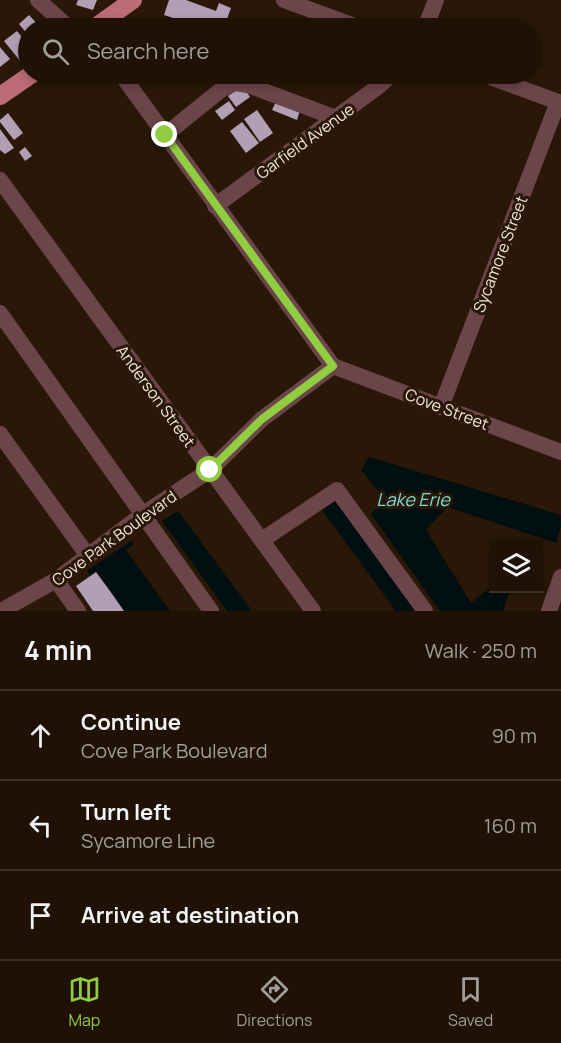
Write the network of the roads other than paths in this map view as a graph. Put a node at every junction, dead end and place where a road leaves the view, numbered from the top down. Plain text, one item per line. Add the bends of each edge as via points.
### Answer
1 (38, 0) edge
2 (133, 0) edge
3 (284, 0) edge
4 (436, 0) edge
5 (58, 18) edge
6 (108, 18) edge
7 (333, 18) edge
8 (429, 18) edge
9 (18, 84) edge
10 (128, 84) edge
11 (233, 84) edge
12 (242, 84) edge
13 (380, 84) edge
14 (510, 84) edge
15 (0, 96) edge
16 (560, 102) edge
17 (336, 118) junction
18 (165, 135) junction
19 (0, 180) edge
20 (215, 206) junction
21 (0, 313) edge
22 (333, 366) junction
23 (441, 407) junction
24 (0, 434) edge
25 (561, 452) edge
26 (210, 470) junction
27 (142, 515) junction
28 (262, 540) junction
29 (88, 556) junction
30 (561, 577) edge
31 (56, 580) junction
32 (1, 611) edge
33 (78, 611) edge
34 (211, 611) edge
35 (313, 611) edge
36 (426, 611) edge
37 (549, 611) edge

1 - 5 street
2 - 6 main road
3 - 7 street
4 - 8 street
9 - 15 main road
10 - 18 street
11 - 18 street
12 - 17 street
13 - 17 street, Garfield Avenue
14 - 16 street
16 - 23 street, Sycamore Street
17 - 20 street, Garfield Avenue
18 - 20 street
19 - 26 street, Anderson Street
20 - 22 street
21 - 27 street
22 - 23 street, Cove Street
22 - 26 street, Cove Park Boulevard via 262,419
23 - 25 street, Cove Street
24 - 29 street
26 - 27 street, Cove Park Boulevard
26 - 28 street, Anderson Street
27 - 29 street, Cove Park Boulevard
27 - 34 street
28 - 35 street, Anderson Street
28 - 36 street via 337,490
29 - 31 street, Cove Park Boulevard
30 - 37 street
31 - 32 street, Cove Park Boulevard
31 - 33 street

